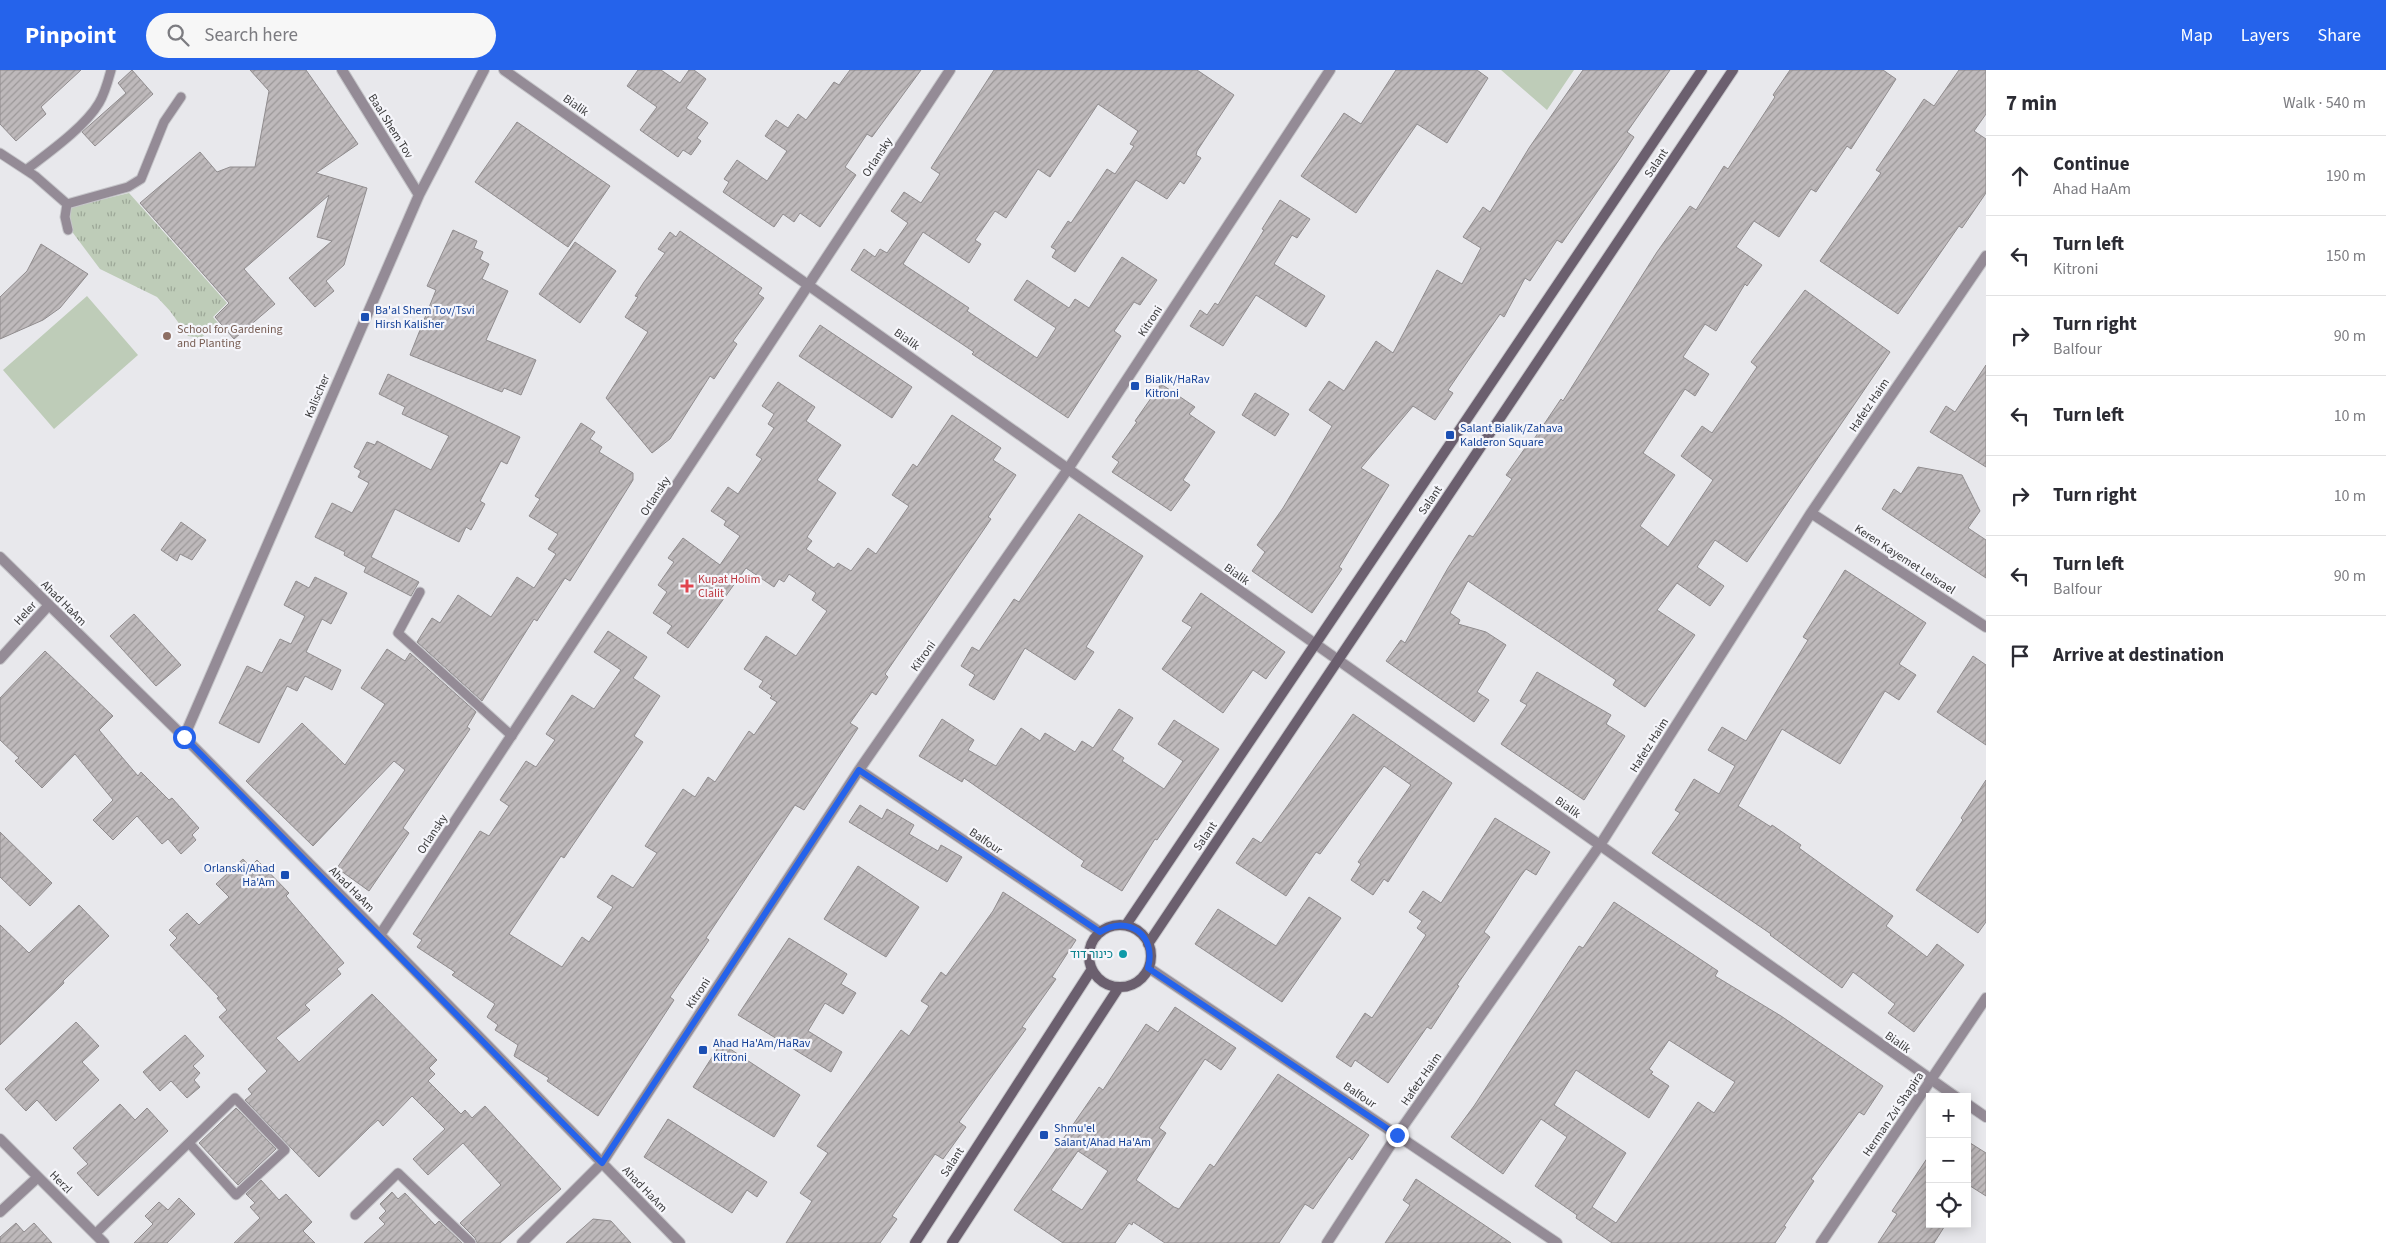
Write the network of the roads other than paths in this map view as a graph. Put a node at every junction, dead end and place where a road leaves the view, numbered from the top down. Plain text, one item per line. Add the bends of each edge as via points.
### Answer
1 (112, 70) edge
2 (342, 70) edge
3 (484, 70) edge
4 (504, 70) edge
5 (950, 70) edge
6 (1330, 70) edge
7 (1702, 70) edge
8 (1733, 70) edge
9 (181, 97) dead end
10 (0, 153) edge
11 (26, 170) junction
12 (419, 195) junction
13 (67, 204) junction
14 (68, 230) dead end
15 (1986, 256) edge
16 (808, 285) junction
17 (1068, 469) junction
18 (1811, 513) junction
19 (0, 557) edge
20 (420, 592) dead end
21 (48, 606) junction
22 (1986, 627) edge
23 (1315, 644) junction
24 (0, 659) edge
25 (1338, 660) junction
26 (512, 736) junction
27 (184, 737) junction
28 (859, 770) junction
29 (1600, 845) junction
30 (1126, 925) junction
31 (1100, 932) junction
32 (380, 935) junction
33 (1148, 944) junction
34 (1148, 968) junction
35 (1092, 970) junction
36 (1119, 987) junction
37 (1986, 998) edge
38 (1931, 1080) junction
39 (1950, 1093) edge
40 (1971, 1107) edge
41 (1986, 1117) edge
42 (1397, 1135) junction
43 (0, 1139) edge
44 (189, 1143) junction
45 (602, 1163) junction
46 (38, 1177) junction
47 (0, 1212) edge
48 (355, 1214) dead end
49 (95, 1234) junction
50 (104, 1243) edge
51 (472, 1243) edge
52 (522, 1243) edge
53 (680, 1243) edge
54 (915, 1243) edge
55 (952, 1243) edge
56 (1327, 1243) edge
57 (1556, 1243) edge
58 (1821, 1243) edge

1 - 11 lane via 93,112 61,144
2 - 12 street, Baal Shem Tov
3 - 12 street, Kalischer
4 - 16 street, Bialik
5 - 16 street, Orlansky
6 - 17 street, Kitroni
7 - 23 street, Salant
8 - 25 street, Salant
9 - 13 lane via 164,122 145,182
10 - 11 lane
11 - 13 lane
12 - 27 street, Kalischer
13 - 14 lane
15 - 18 street, Hafetz Haim
16 - 17 street, Bialik
16 - 26 street, Orlansky
17 - 23 street, Bialik
17 - 28 street, Kitroni
18 - 22 street, Keren Kayemet LeIsrael
18 - 29 street, Hafetz Haim
19 - 21 street, Ahad HaAm
20 - 26 lane via 398,633
21 - 24 street, Heler
21 - 27 street, Ahad HaAm
23 - 25 street, Bialik
23 - 30 street, Salant
25 - 29 street, Bialik
25 - 33 street, Salant
26 - 32 street, Orlansky
27 - 32 street, Ahad HaAm
28 - 31 street, Balfour
28 - 45 street, Kitroni
29 - 38 street, Bialik
29 - 42 street, Hafetz Haim
30 - 31 street via 1108,927
30 - 33 street via 1135,929
31 - 35 street via 1089,949
32 - 45 street, Ahad HaAm
33 - 34 street via 1151,952
34 - 36 street via 1137,982
34 - 42 street, Balfour
35 - 36 street via 1103,982
35 - 54 street, Salant
36 - 55 street
37 - 38 street, Herman Zvi Shapira
38 - 39 street, Bialik
38 - 58 street, Herman Zvi Shapira
40 - 41 street
42 - 56 street, Hafetz Haim
42 - 57 street, Balfour
43 - 46 street, Herzl
44 - 44 lane via 236,1098 285,1150 236,1195
44 - 49 lane
45 - 52 street, Kitroni
45 - 53 street, Ahad HaAm
46 - 47 street
46 - 49 street, Herzl
48 - 51 lane via 398,1173
49 - 50 street, Herzl

